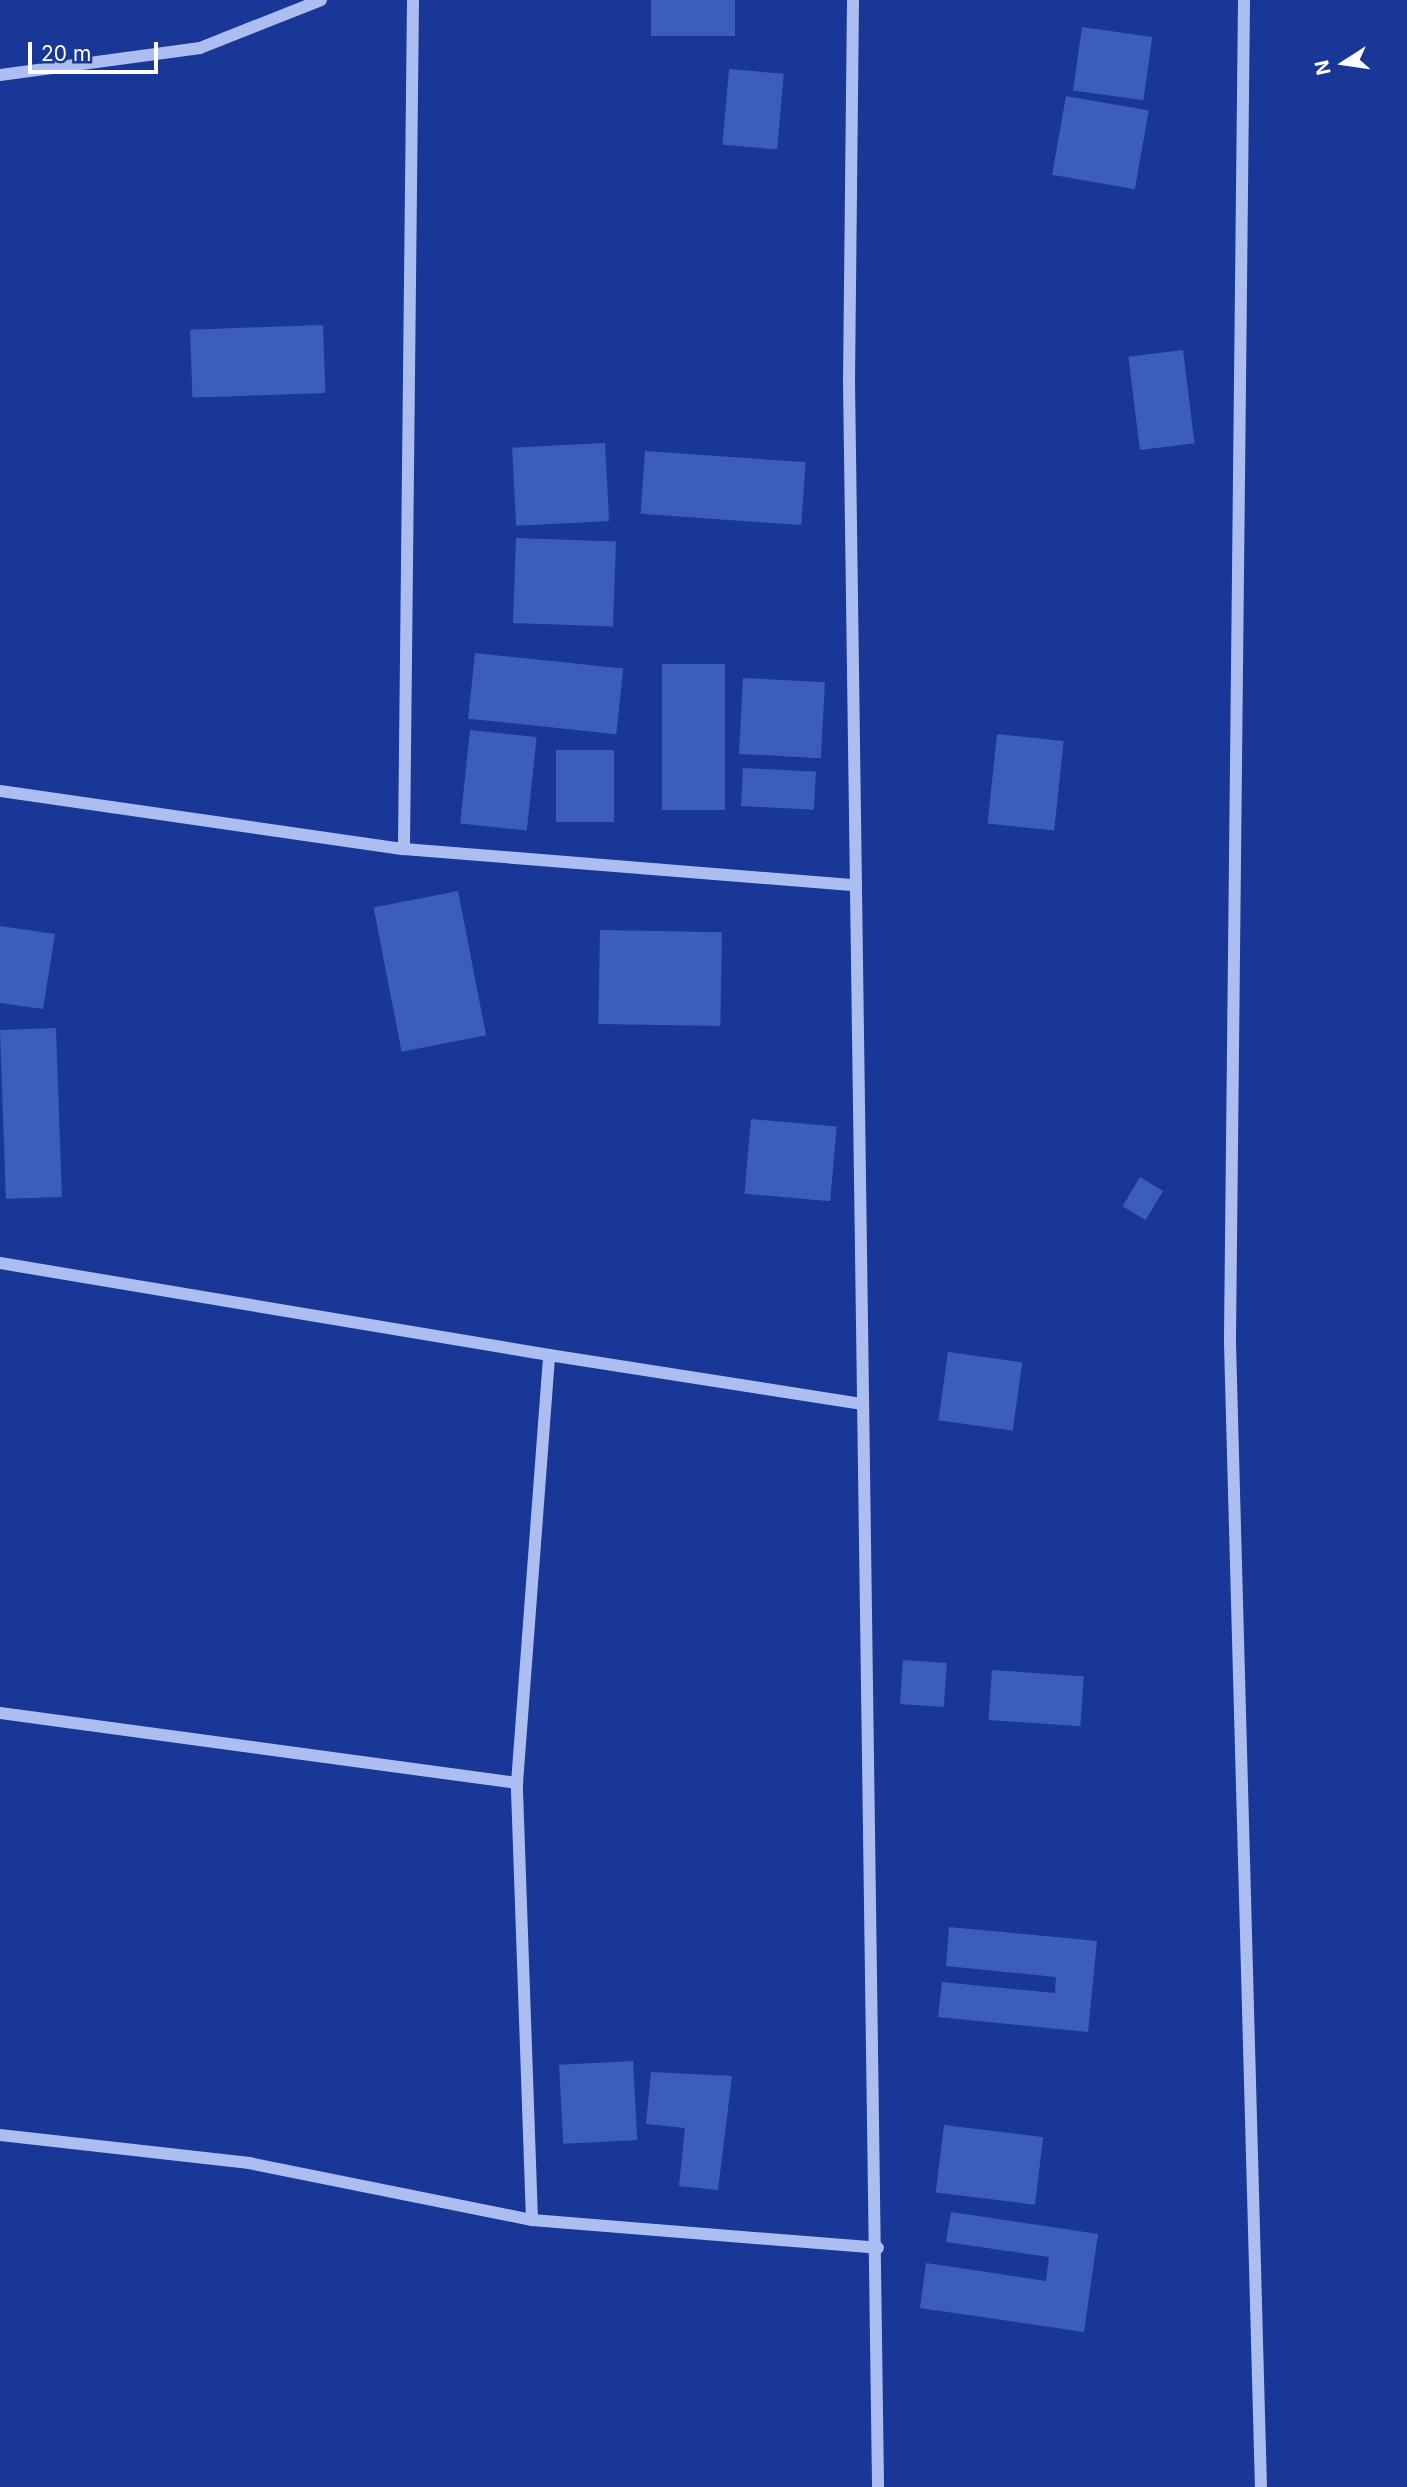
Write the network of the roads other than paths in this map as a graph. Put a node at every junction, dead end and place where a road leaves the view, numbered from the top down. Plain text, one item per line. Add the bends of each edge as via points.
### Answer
1 (321, 0) edge
2 (413, 0) edge
3 (853, 0) edge
4 (1244, 0) edge
5 (0, 75) edge
6 (0, 791) edge
7 (404, 849) junction
8 (855, 885) junction
9 (0, 1263) edge
10 (549, 1355) junction
11 (862, 1404) junction
12 (0, 1713) edge
13 (517, 1783) junction
14 (0, 2135) edge
15 (532, 2220) junction
16 (878, 2248) junction
17 (878, 2487) edge
18 (1261, 2487) edge

1 - 5 street via 200,48
2 - 7 street
3 - 8 street
4 - 18 street via 1230,1343
6 - 7 street
7 - 8 street
8 - 11 street
9 - 10 street
10 - 11 street
10 - 13 street
11 - 16 street
12 - 13 street
13 - 15 street
14 - 15 street via 249,2163
15 - 16 street
16 - 17 street

